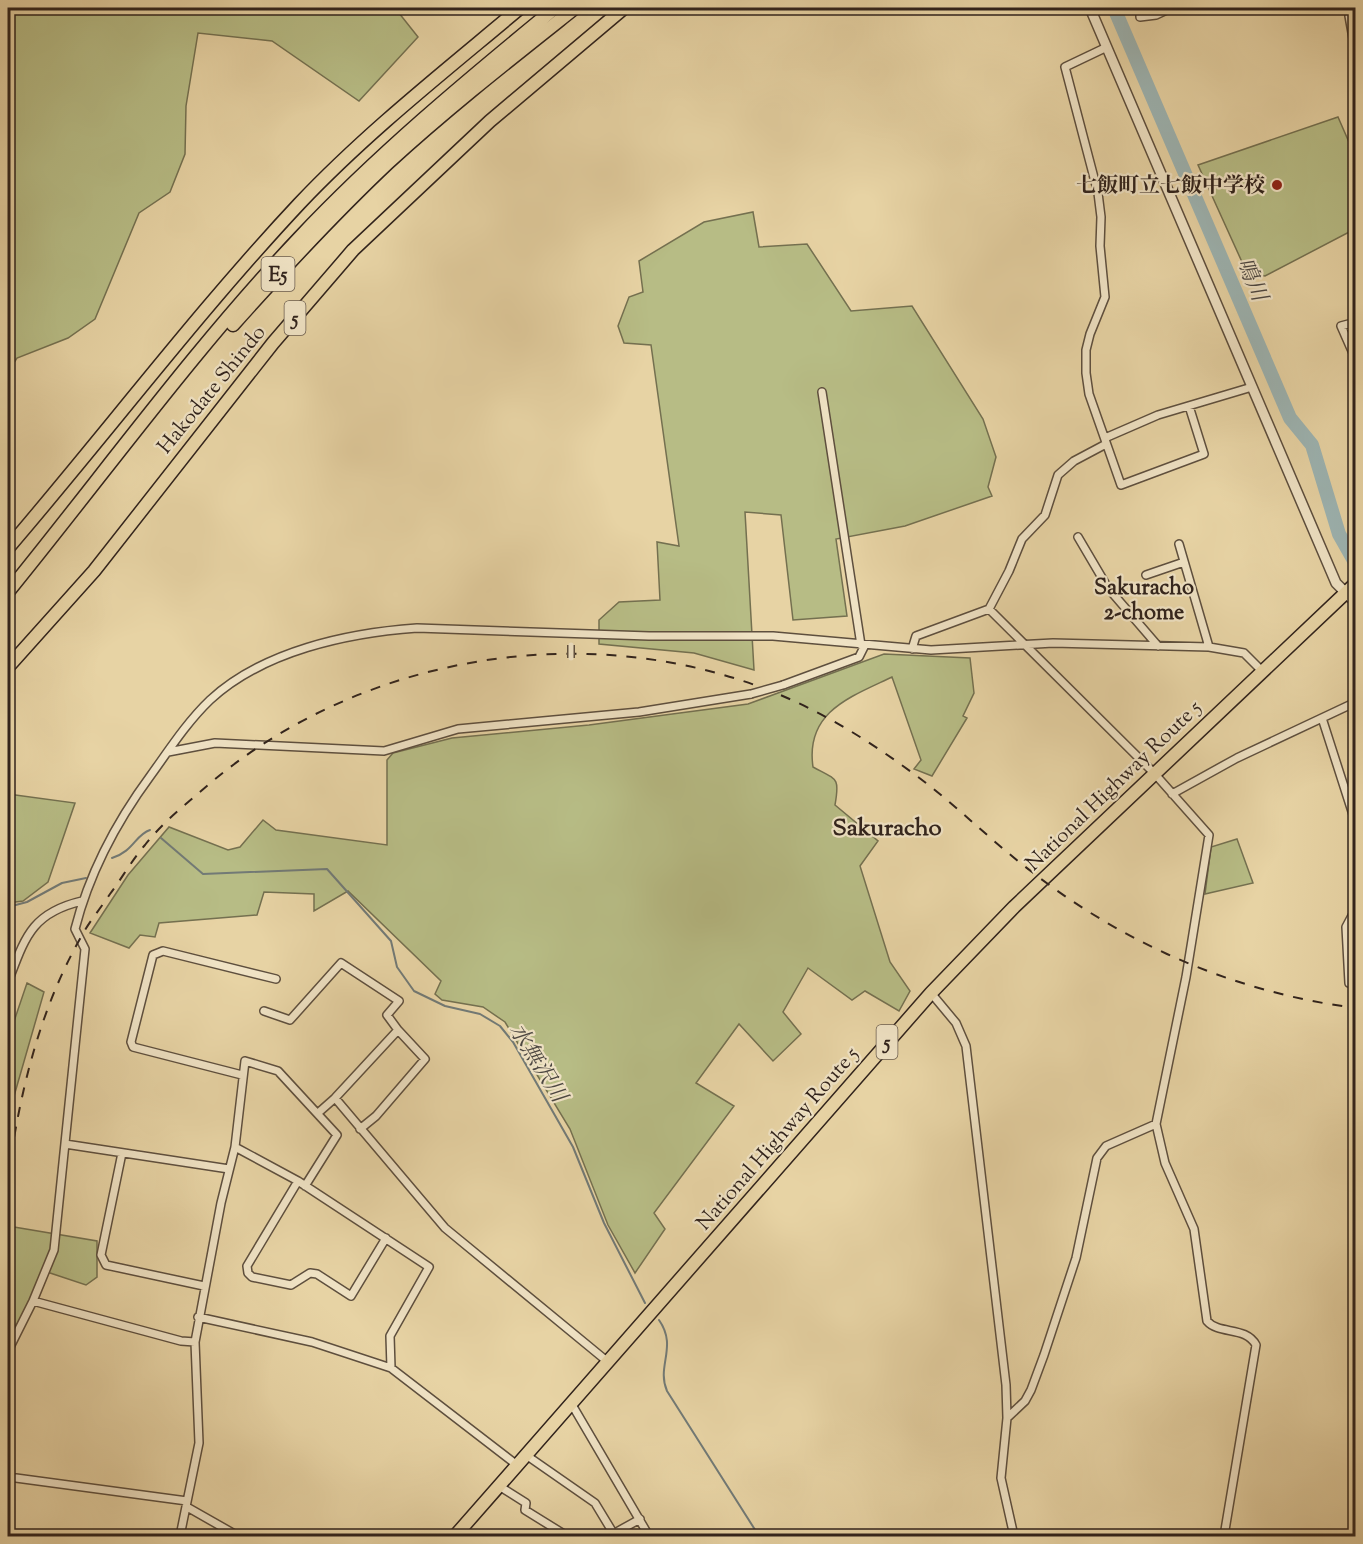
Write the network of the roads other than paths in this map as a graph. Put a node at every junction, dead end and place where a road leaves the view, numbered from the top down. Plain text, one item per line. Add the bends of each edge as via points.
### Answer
1 (520, 8) edge
2 (555, 8) edge
3 (575, 8) edge
4 (624, 8) edge
5 (1090, 8) edge
6 (1140, 8) edge
7 (1171, 8) edge
8 (1356, 9) edge
9 (1107, 47) junction
10 (1356, 55) edge
11 (1356, 321) edge
12 (1356, 360) edge
13 (1252, 387) junction
14 (822, 392) dead end
15 (1189, 405) junction
16 (1105, 441) junction
17 (1078, 537) dead end
18 (1179, 544) dead end
19 (8, 548) edge
20 (1184, 562) junction
21 (1146, 575) dead end
22 (19, 578) junction
23 (1356, 582) edge
24 (8, 592) edge
25 (1344, 592) junction
26 (1356, 603) edge
27 (989, 609) junction
28 (1023, 643) junction
29 (571, 645) dead end
30 (863, 645) junction
31 (1158, 646) junction
32 (1209, 647) junction
33 (912, 649) junction
34 (572, 658) dead end
35 (8, 668) edge
36 (1261, 670) junction
37 (1356, 702) edge
38 (1322, 718) junction
39 (168, 752) junction
40 (1154, 773) junction
41 (1172, 794) junction
42 (1356, 824) edge
43 (1356, 882) edge
44 (82, 901) junction
45 (276, 979) dead end
46 (8, 982) edge
47 (1356, 984) edge
48 (931, 993) junction
49 (264, 1011) dead end
50 (398, 1030) junction
51 (242, 1075) junction
52 (335, 1098) junction
53 (318, 1113) junction
54 (1156, 1124) junction
55 (360, 1129) junction
56 (64, 1144) junction
57 (235, 1147) junction
58 (122, 1153) junction
59 (229, 1169) junction
60 (298, 1181) junction
61 (305, 1186) junction
62 (386, 1238) junction
63 (204, 1286) junction
64 (33, 1301) junction
65 (198, 1317) junction
66 (195, 1342) junction
67 (8, 1351) edge
68 (608, 1362) junction
69 (391, 1368) junction
70 (571, 1404) junction
71 (1007, 1418) junction
72 (526, 1455) junction
73 (517, 1465) junction
74 (16, 1478) dead end
75 (499, 1486) junction
76 (187, 1504) junction
77 (640, 1519) junction
78 (614, 1535) edge
79 (180, 1536) edge
80 (238, 1536) edge
81 (454, 1536) edge
82 (567, 1536) edge
83 (649, 1536) edge
84 (1014, 1536) edge
85 (1224, 1536) edge

1 - 19 highway via 402,108 301,202 200,313
2 - 22 highway, Hakodate Shindo / E5 via 422,120 298,238 228,318
3 - 22 highway, Hakodate Shindo / E5 via 435,121 303,247
4 - 35 highway, Hakodate Shindo / 5 via 490,121 353,250 273,343 94,571
5 - 9 street
6 - 7 street via 1140,17
8 - 10 street via 1349,16
9 - 13 street
9 - 16 street via 1065,67 1101,217 1105,297 1090,334 1086,373
11 - 12 street via 1341,326
13 - 15 street
13 - 25 street via 1336,583
14 - 30 street
15 - 16 street
15 - 16 street via 1204,454 1120,485
16 - 27 street via 1058,475 1045,515 1022,539
17 - 31 street via 1108,588
18 - 20 street
20 - 21 street
20 - 32 street
22 - 24 highway, Hakodate Shindo / E5
23 - 25 highway, National Highway Route 5 / 5
25 - 26 street
25 - 36 highway, National Highway Route 5 / 5
27 - 28 street
27 - 33 street via 916,636
28 - 31 street
28 - 33 street via 979,649
28 - 40 street
29 - 34 street, bridge
30 - 33 street
30 - 39 street, bridge via 859,657 751,694 639,712 458,729 384,752 215,743
30 - 39 street via 773,636 649,636 469,628 384,630 277,658 248,674 210,700
31 - 32 street
32 - 36 street via 1244,653
36 - 40 highway, National Highway Route 5 / 5
37 - 38 street
38 - 41 street
38 - 42 street
39 - 44 street via 126,810
40 - 41 street
40 - 48 highway, National Highway Route 5 / 5
41 - 54 street via 1209,835
43 - 47 street via 1354,912 1346,927 1349,983
44 - 46 street via 63,905 29,930
44 - 56 street via 75,929 85,949
45 - 51 street via 163,951 153,955 131,1042 133,1047
48 - 68 highway, National Highway Route 5 / 5
48 - 71 street via 956,1023 966,1046
49 - 50 street via 290,1020 341,963 399,1001 387,1015
50 - 52 street
50 - 55 street via 425,1059
51 - 53 street via 245,1061 278,1071
51 - 57 street
52 - 53 street
52 - 55 street
53 - 61 street via 337,1135
54 - 71 street via 1106,1146 1097,1158 1076,1258 1044,1355 1025,1401
54 - 85 street via 1165,1163 1194,1229 1207,1321 1243,1334 1256,1345
55 - 68 street via 445,1228
56 - 58 street
56 - 64 street via 54,1250
57 - 59 street
57 - 60 street
58 - 59 street
58 - 63 street via 101,1255 106,1265
59 - 63 street
60 - 61 street
60 - 62 street via 247,1266 252,1277 291,1285 306,1275 317,1274 351,1296
61 - 62 street
62 - 69 street via 429,1267 390,1336
63 - 65 street
64 - 66 street
64 - 67 street
65 - 66 street
65 - 69 street via 312,1342
66 - 76 street via 200,1443
68 - 70 highway, National Highway Route 5 / 5
69 - 73 street
70 - 72 highway, National Highway Route 5 / 5
70 - 77 street
71 - 84 street via 1001,1478
72 - 73 highway, National Highway Route 5 / 5
72 - 78 street via 595,1503
73 - 75 highway, National Highway Route 5 / 5
74 - 76 street
75 - 81 highway, National Highway Route 5 / 5
75 - 82 street via 526,1503 525,1510
76 - 79 street
76 - 80 street
77 - 78 street
77 - 83 street

